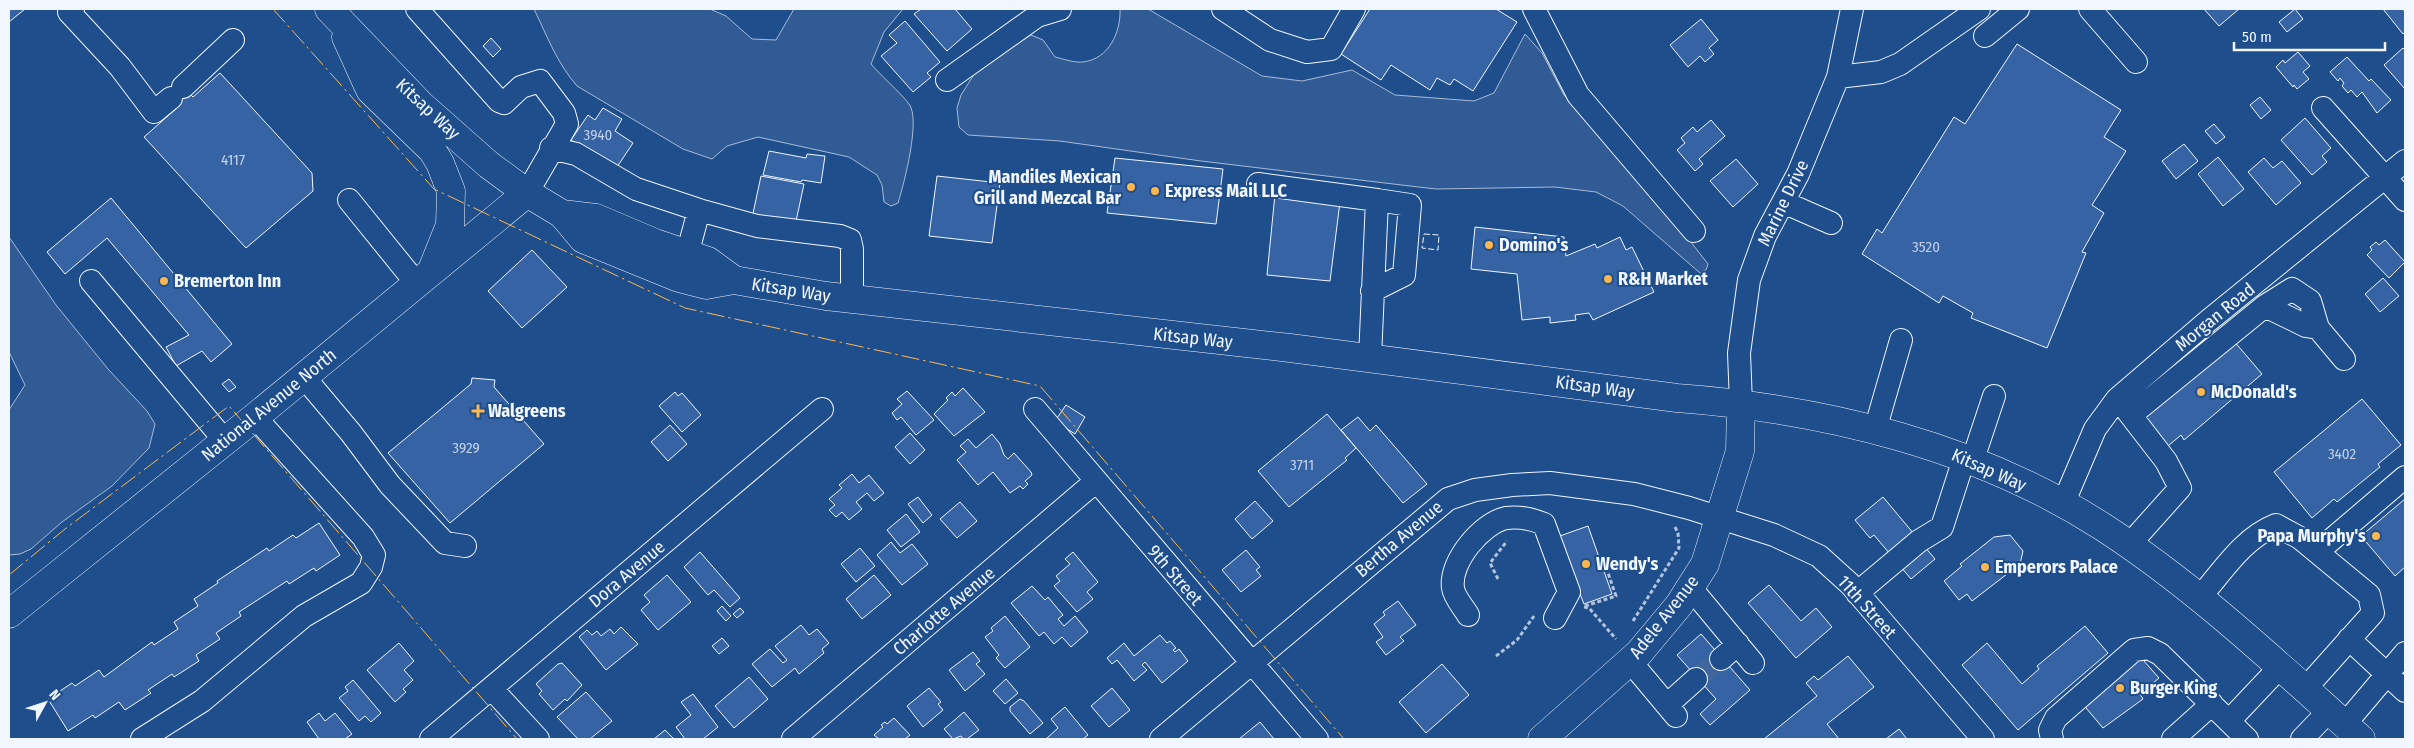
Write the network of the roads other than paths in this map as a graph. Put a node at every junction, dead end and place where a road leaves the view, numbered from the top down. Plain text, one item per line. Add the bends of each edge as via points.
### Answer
1 (73, 9) edge
2 (417, 9) edge
3 (1223, 9) edge
4 (1354, 9) edge
5 (1534, 9) edge
6 (1852, 9) edge
7 (1979, 9) edge
8 (2018, 9) edge
9 (2090, 9) edge
10 (1069, 12) edge
11 (333, 13) edge
12 (1985, 36) dead end
13 (233, 40) dead end
14 (2136, 62) dead end
15 (1838, 77) junction
16 (947, 80) dead end
17 (2323, 108) dead end
18 (551, 148) junction
19 (2405, 162) edge
20 (2386, 178) junction
21 (1258, 184) dead end
22 (527, 193) junction
23 (348, 200) dead end
24 (1377, 200) junction
25 (2405, 200) edge
26 (1783, 202) junction
27 (699, 210) junction
28 (562, 214) junction
29 (1831, 223) dead end
30 (1694, 231) dead end
31 (687, 255) junction
32 (424, 277) junction
33 (734, 280) junction
34 (91, 281) dead end
35 (1372, 291) junction
36 (852, 299) junction
37 (1901, 340) dead end
38 (1370, 358) junction
39 (2344, 359) dead end
40 (304, 377) junction
41 (1994, 396) dead end
42 (1740, 403) junction
43 (2124, 407) junction
44 (822, 409) dead end
45 (1035, 409) dead end
46 (255, 417) junction
47 (1875, 430) junction
48 (225, 441) junction
49 (1968, 460) junction
50 (2405, 477) edge
51 (1095, 482) junction
52 (2063, 504) junction
53 (1720, 519) junction
54 (2129, 545) junction
55 (465, 546) dead end
56 (2317, 552) junction
57 (1690, 588) junction
58 (1857, 593) junction
59 (2200, 597) junction
60 (9, 614) edge
61 (1468, 615) dead end
62 (1555, 618) dead end
63 (2350, 639) junction
64 (1738, 644) junction
65 (1623, 650) junction
66 (2405, 653) edge
67 (1721, 658) tunnel mouth
68 (1252, 662) junction
69 (1753, 663) dead end
70 (2280, 667) junction
71 (2388, 674) junction
72 (1696, 679) tunnel mouth
73 (492, 689) junction
74 (2305, 689) junction
75 (2405, 691) edge
76 (2212, 704) junction
77 (2229, 721) junction
78 (2345, 725) edge
79 (1976, 737) edge
80 (142, 739) edge
81 (431, 739) edge
82 (538, 739) edge
83 (793, 739) edge
84 (1161, 739) edge
85 (1317, 739) edge
86 (1542, 739) edge
87 (2052, 739) edge
88 (2172, 739) edge
89 (2247, 739) edge
90 (2302, 739) edge

1 - 13 street via 69,12 120,67 154,112
2 - 18 street via 500,102 504,103 521,87 540,81 564,113 567,124
3 - 4 street via 1270,40 1307,52 1330,49
5 - 30 street via 1578,95
6 - 15 street, Marine Drive
7 - 15 street via 1900,64 1881,72
8 - 12 street
9 - 14 street
10 - 16 street via 1037,16
11 - 22 main road, Kitsap Way via 420,104 489,165
11 - 32 main road via 370,90 432,150 451,191 450,225
15 - 26 street, Marine Drive
17 - 20 street
18 - 22 street
18 - 27 street via 576,154 636,189
19 - 20 street, Morgan Road
20 - 25 street
20 - 43 street, Morgan Road via 2208,321
21 - 24 street
22 - 28 main road, Kitsap Way
22 - 32 main road, National Avenue North
23 - 32 street
24 - 35 street
24 - 35 street via 1410,205 1404,275
26 - 29 street
26 - 42 street, Marine Drive via 1765,236 1749,280 1740,353
27 - 31 street
27 - 36 street via 757,226 850,240
28 - 31 main road, Kitsap Way via 596,218
28 - 33 main road, Kitsap Way via 582,238 679,278 706,285
31 - 33 main road, Kitsap Way via 708,262
32 - 40 main road, National Avenue North
33 - 36 main road, Kitsap Way
34 - 48 street
35 - 38 street
36 - 38 main road, Kitsap Way
37 - 47 street
38 - 42 main road, Kitsap Way via 1677,398
39 - 43 street via 2318,328 2310,301 2292,288
40 - 46 main road, National Avenue North
40 - 55 street via 390,485 445,543
41 - 49 street
42 - 47 main road, Kitsap Way
42 - 53 main road, Adele Avenue via 1740,451
43 - 52 street, Morgan Road via 2095,429
43 - 54 street via 2166,461 2180,488
44 - 73 street, Dora Avenue
45 - 51 street, 9th Street
46 - 48 main road, National Avenue North
46 - 80 street via 363,537 374,555 371,567 361,583 304,616 202,701
47 - 49 main road, Kitsap Way
48 - 60 main road, National Avenue North
49 - 52 main road, Kitsap Way
49 - 58 street via 1942,527
50 - 56 street
51 - 68 street, 9th Street
51 - 83 street, Charlotte Avenue
52 - 54 main road, Kitsap Way
53 - 57 main road, Adele Avenue via 1705,564
53 - 58 street, 11th Street via 1774,535 1819,556
53 - 68 street, Bertha Avenue via 1634,494 1550,484 1475,490 1448,499
54 - 59 main road, Kitsap Way
56 - 59 street via 2276,525 2242,546
56 - 63 street via 2369,595 2373,612
57 - 64 street
57 - 65 main road, Adele Avenue via 1679,605
58 - 79 street, 11th Street
59 - 70 main road, Kitsap Way
61 - 62 street via 1453,588 1456,566 1469,545 1485,528 1506,518 1530,518 1544,524 1569,592
63 - 71 street
63 - 74 street
64 - 67 street
64 - 69 street
65 - 72 street via 1672,710
65 - 86 main road, Adele Avenue
66 - 71 street
68 - 84 street, Bertha Avenue
68 - 85 street, 9th Street
70 - 74 main road, Kitsap Way
70 - 77 street
71 - 75 street
71 - 78 street
73 - 81 street, Dora Avenue
73 - 82 street
74 - 78 main road, Kitsap Way
76 - 77 street
76 - 87 street via 2160,654 2148,648 2134,650 2056,718 2050,730
76 - 88 street
77 - 89 street
78 - 90 street

